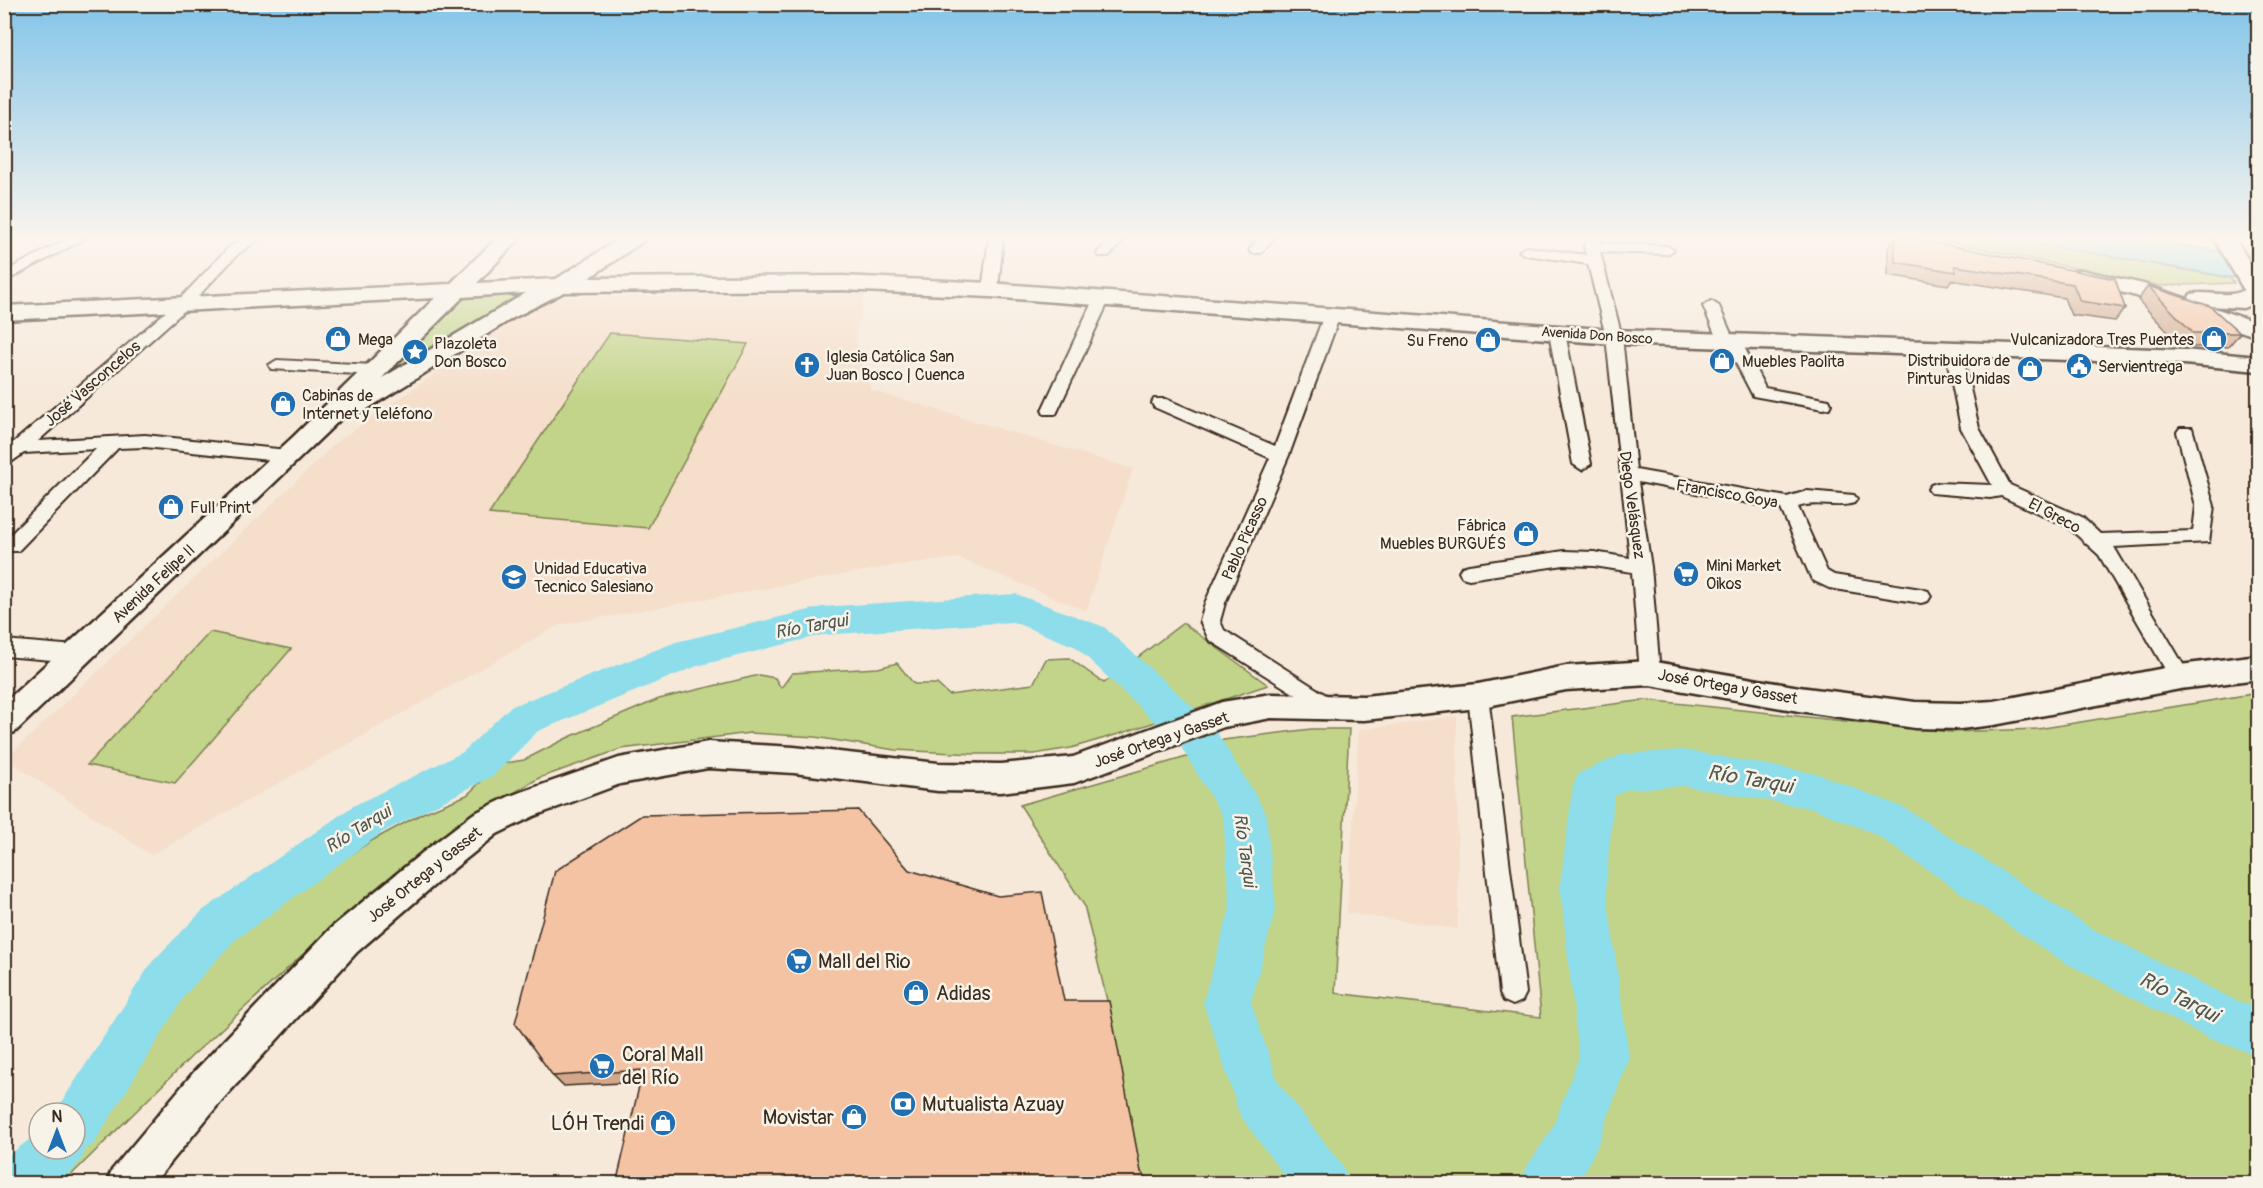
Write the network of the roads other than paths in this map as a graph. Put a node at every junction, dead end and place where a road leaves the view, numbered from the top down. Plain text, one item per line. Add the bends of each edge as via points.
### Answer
1 (192, 293) edge
2 (409, 293) edge
3 (451, 293) edge
4 (545, 293) edge
5 (1038, 293) edge
6 (1604, 293) edge
7 (2149, 293) edge
8 (2166, 293) edge
9 (2254, 293) edge
10 (1102, 298) junction
11 (2187, 305) junction
12 (180, 306) junction
13 (1711, 306) dead end
14 (4, 313) edge
15 (1332, 315) junction
16 (2254, 329) edge
17 (1557, 333) junction
18 (1614, 337) junction
19 (1729, 341) junction
20 (1953, 349) junction
21 (2247, 355) edge
22 (2184, 357) junction
23 (277, 364) dead end
24 (2259, 364) edge
25 (374, 370) junction
26 (1160, 403) dead end
27 (1823, 405) dead end
28 (1050, 410) dead end
29 (2186, 432) dead end
30 (114, 442) junction
31 (294, 449) junction
32 (8, 452) edge
33 (1280, 455) junction
34 (1582, 464) dead end
35 (1628, 474) junction
36 (1937, 489) dead end
37 (2003, 489) junction
38 (1848, 498) dead end
39 (1788, 504) junction
40 (2096, 541) junction
41 (10, 546) dead end
42 (1641, 567) junction
43 (1469, 573) dead end
44 (1921, 596) dead end
45 (4, 648) edge
46 (76, 654) junction
47 (2259, 667) edge
48 (1650, 673) junction
49 (2180, 677) junction
50 (1478, 696) junction
51 (1330, 708) junction
52 (4, 723) edge
53 (1513, 993) dead end
54 (208, 1086) junction
55 (104, 1184) edge
56 (111, 1184) edge
57 (126, 1184) edge

1 - 12 street, José Vasconcelos
2 - 12 main road, Avenida Don Bosco
3 - 25 main road, Avenida Felipe II
4 - 31 main road, Avenida Felipe II via 414,368
5 - 10 main road, Avenida Don Bosco
6 - 18 street, Diego Velásquez
7 - 11 main road
8 - 9 main road via 2234,303
10 - 15 main road, Avenida Don Bosco
10 - 28 street
11 - 16 main road
11 - 21 main road via 2235,339
12 - 14 main road, Avenida Don Bosco
12 - 32 street, José Vasconcelos
13 - 19 street
15 - 17 main road, Avenida Don Bosco
15 - 33 street, Pablo Picasso
17 - 18 main road, Avenida Don Bosco
17 - 34 street
18 - 19 main road, Avenida Don Bosco
18 - 35 street, Diego Velásquez
19 - 20 main road, Avenida Don Bosco
19 - 27 street via 1755,398
20 - 22 main road, Avenida Don Bosco
20 - 37 street via 1970,428
21 - 22 main road, Avenida Don Bosco
22 - 24 main road, Avenida Don Bosco
23 - 25 street
25 - 31 main road, Avenida Felipe II
26 - 33 street
29 - 40 street via 2205,506 2202,537
30 - 31 street
30 - 32 street
30 - 41 street
31 - 46 main road, Avenida Felipe II
33 - 51 street, Pablo Picasso via 1210,621 1216,635
35 - 39 street, Francisco Goya
35 - 42 street, Diego Velásquez
36 - 37 street
37 - 40 street, El Greco via 2075,522
38 - 39 street via 1807,496
39 - 44 street, Francisco Goya via 1819,575 1829,581
40 - 49 street, El Greco via 2106,550
42 - 43 street via 1564,558
42 - 48 street, Diego Velásquez
45 - 46 street
46 - 52 main road, Avenida Felipe II
47 - 49 main road, José Ortega y Gasset
48 - 49 main road, José Ortega y Gasset via 1799,699 1915,715 1960,716
48 - 50 main road, José Ortega y Gasset via 1566,678
50 - 51 main road, José Ortega y Gasset
50 - 53 street
51 - 54 main road, José Ortega y Gasset via 1271,706 1222,715 1074,770 1001,778 938,777 794,760 708,755 608,774 485,824 344,940
54 - 55 main road, José Ortega y Gasset
54 - 56 main road
54 - 57 main road, José Ortega y Gasset

